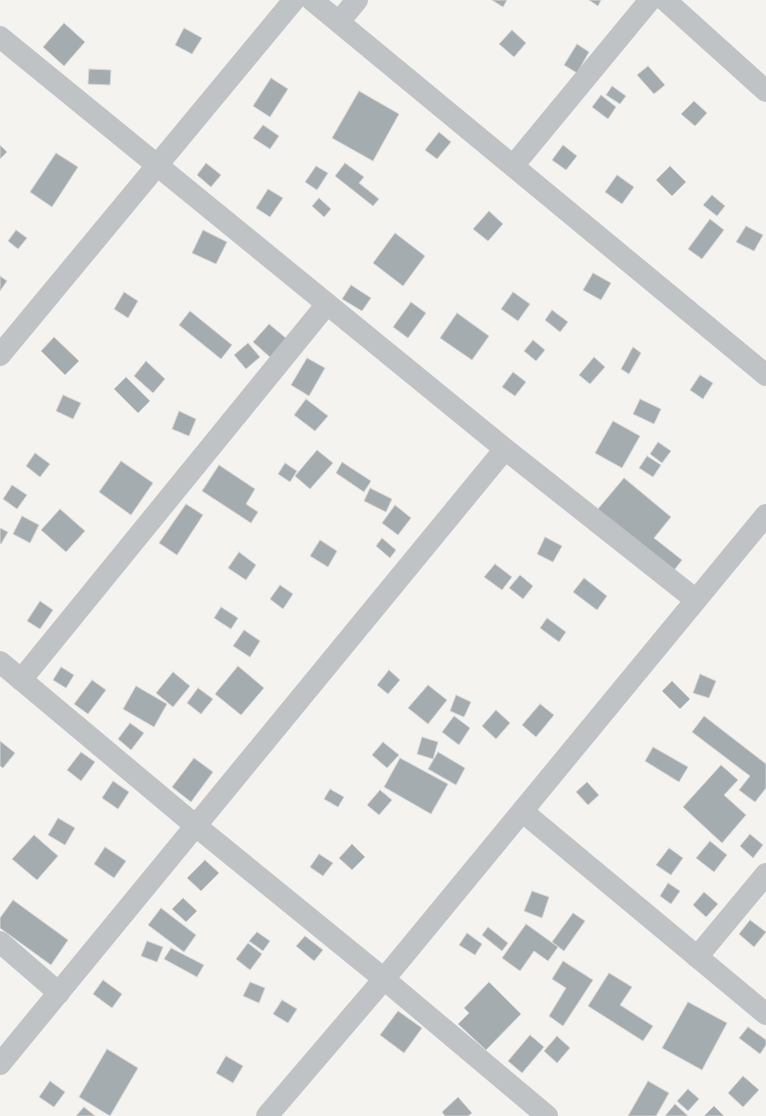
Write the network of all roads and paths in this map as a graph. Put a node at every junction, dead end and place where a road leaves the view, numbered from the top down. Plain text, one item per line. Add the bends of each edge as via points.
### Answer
1 (294, 0) edge
2 (312, 0) edge
3 (357, 0) edge
4 (650, 0) edge
5 (665, 0) edge
6 (339, 22) junction
7 (0, 37) edge
8 (766, 91) edge
9 (157, 166) junction
10 (513, 166) junction
11 (327, 304) junction
12 (0, 355) edge
13 (766, 375) edge
14 (505, 450) junction
15 (766, 515) edge
16 (696, 600) junction
17 (0, 662) edge
18 (21, 680) junction
19 (522, 811) junction
20 (196, 826) junction
21 (766, 874) edge
22 (0, 942) edge
23 (697, 957) junction
24 (384, 979) junction
25 (59, 993) junction
26 (766, 1014) edge
27 (0, 1064) edge
28 (267, 1116) edge
29 (547, 1116) edge

1 - 9 street
2 - 6 street
3 - 6 street
4 - 10 street
5 - 8 street
6 - 10 street
7 - 9 street
9 - 11 street
9 - 12 street
10 - 13 street
11 - 14 street
11 - 18 street
14 - 16 street
14 - 20 street
15 - 16 street
16 - 19 street
17 - 18 street
18 - 20 street
19 - 23 street
19 - 24 street
20 - 24 street
20 - 25 street
21 - 23 street
22 - 25 street
23 - 26 street
24 - 28 street
24 - 29 street
25 - 27 street

